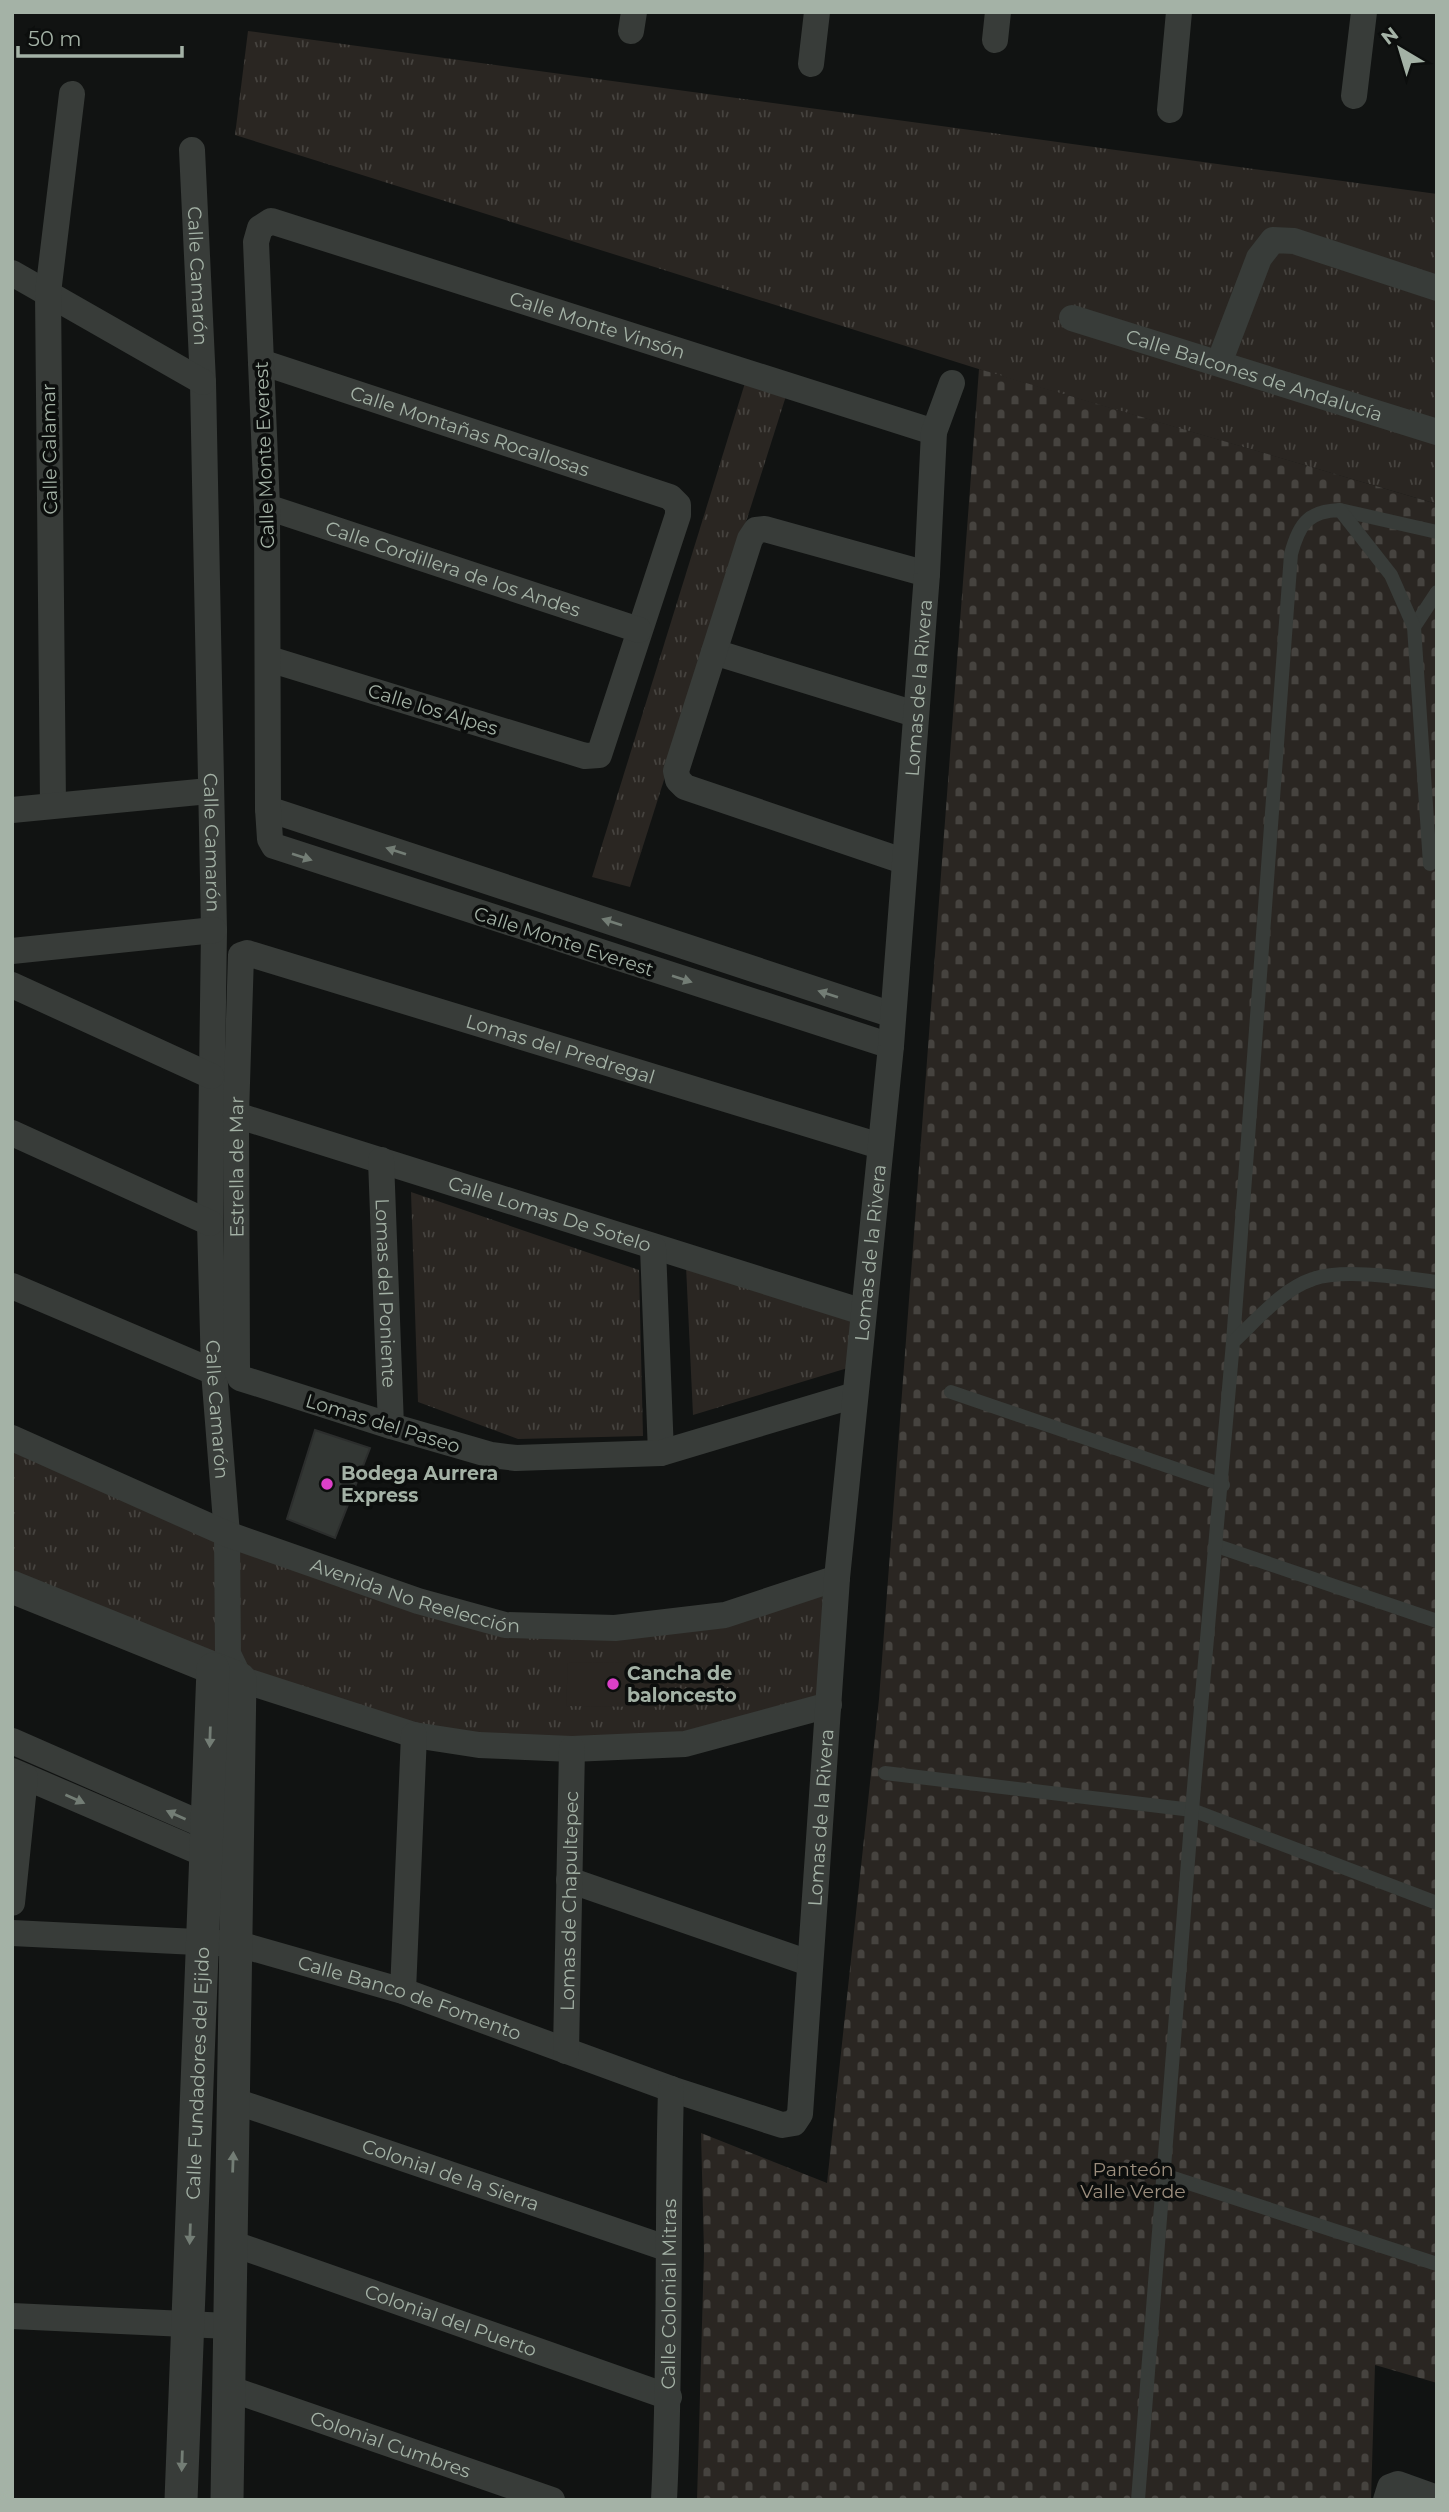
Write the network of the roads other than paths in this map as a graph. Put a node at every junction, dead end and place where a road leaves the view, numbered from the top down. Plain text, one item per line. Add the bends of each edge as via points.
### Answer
1 (817, 12) edge
2 (998, 12) edge
3 (1179, 12) edge
4 (1364, 12) edge
5 (995, 40) dead end
6 (811, 64) dead end
7 (72, 94) dead end
8 (1354, 96) dead end
9 (1170, 110) dead end
10 (192, 150) dead end
11 (260, 228) joint
12 (12, 273) edge
13 (1437, 288) edge
14 (48, 293) junction
15 (1072, 318) dead end
16 (261, 362) junction
17 (1219, 363) junction
18 (203, 382) junction
19 (952, 383) dead end
20 (934, 432) junction
21 (1437, 432) edge
22 (267, 507) junction
23 (1340, 510) junction
24 (1437, 532) edge
25 (927, 574) junction
26 (1437, 592) edge
27 (1414, 626) junction
28 (639, 631) junction
29 (714, 652) junction
30 (269, 659) junction
31 (915, 714) junction
32 (209, 791) junction
33 (52, 805) junction
34 (268, 809) junction
35 (12, 810) edge
36 (903, 861) junction
37 (1430, 864) dead end
38 (214, 930) junction
39 (12, 951) edge
40 (240, 955) joint
41 (12, 985) edge
42 (893, 1015) junction
43 (891, 1046) junction
44 (211, 1076) junction
45 (236, 1115) junction
46 (12, 1133) edge
47 (880, 1146) junction
48 (381, 1160) junction
49 (210, 1223) junction
50 (653, 1248) junction
51 (1437, 1282) edge
52 (12, 1286) edge
53 (863, 1312) junction
54 (1233, 1342) junction
55 (214, 1372) junction
56 (240, 1378) joint
57 (951, 1392) dead end
58 (855, 1395) junction
59 (391, 1426) junction
60 (12, 1438) edge
61 (661, 1453) junction
62 (1223, 1486) junction
63 (227, 1534) junction
64 (1217, 1546) junction
65 (837, 1578) junction
66 (12, 1587) edge
67 (1437, 1621) edge
68 (227, 1667) junction
69 (829, 1705) junction
70 (414, 1735) junction
71 (12, 1741) edge
72 (572, 1749) junction
73 (885, 1773) dead end
74 (19, 1774) edge
75 (1192, 1810) junction
76 (206, 1842) junction
77 (240, 1854) junction
78 (569, 1880) junction
79 (12, 1903) edge
80 (1437, 1903) edge
81 (12, 1933) edge
82 (202, 1942) junction
83 (238, 1944) junction
84 (809, 1963) junction
85 (403, 1991) junction
86 (566, 2051) junction
87 (671, 2089) junction
88 (235, 2101) junction
89 (794, 2123) joint
90 (1164, 2175) junction
91 (231, 2243) junction
92 (666, 2248) junction
93 (1437, 2264) edge
94 (12, 2316) edge
95 (187, 2324) junction
96 (229, 2326) junction
97 (228, 2388) junction
98 (669, 2398) junction
99 (1388, 2493) edge
100 (1437, 2498) edge
101 (181, 2500) edge
102 (226, 2500) edge
103 (552, 2500) edge
104 (664, 2500) edge
105 (1138, 2500) edge

1 - 6 street
2 - 5 street
3 - 9 street
4 - 8 street
7 - 14 street, Calle Calamar
10 - 18 street, Calle Camarón
11 - 16 street, Calle Monte Everest via 256,242
11 - 20 street, Calle Monte Vinsón via 271,221
12 - 14 street
13 - 17 street via 1294,241 1273,240 1259,258
14 - 18 street
14 - 33 street, Calle Calamar
15 - 17 street, Calle Balcones de Andalucía
16 - 22 street, Calle Monte Everest
16 - 28 street, Calle Montañas Rocallosas via 670,497 678,505 678,515
17 - 21 street, Calle Balcones de Andalucía
18 - 32 street, Calle Camarón
19 - 20 street, Lomas de la Rivera
20 - 25 street, Lomas de la Rivera
22 - 28 street, Calle Cordillera de los Andes
22 - 30 street, Calle Monte Everest
23 - 24 lane
23 - 27 lane via 1391,575
23 - 54 lane via 1323,510 1304,522 1291,554
25 - 29 street via 756,530
25 - 31 street, Lomas de la Rivera
26 - 27 lane
27 - 37 lane
28 - 30 street, Calle los Alpes via 599,754 585,756
29 - 31 street
29 - 36 street via 676,771 678,780 685,787
30 - 34 street, Calle Monte Everest
31 - 36 street, Lomas de la Rivera
32 - 33 street
32 - 38 street, Calle Camarón
33 - 35 street
42 -> 34 street, Calle Monte Everest
34 -> 43 street, Calle Monte Everest via 270,839 281,851
36 - 42 street, Lomas de la Rivera
38 - 39 street
38 - 44 street, Calle Camarón
40 - 45 street, Estrella de Mar
40 - 47 street, Lomas del Predregal via 247,953
41 - 44 street
42 - 43 street, Lomas de la Rivera
43 - 47 street, Lomas de la Rivera
44 - 49 street, Calle Camarón
45 - 48 street, Calle Lomas De Sotelo
45 - 56 street, Estrella de Mar
46 - 49 street
47 - 53 street, Lomas de la Rivera
48 - 50 street, Calle Lomas De Sotelo
48 - 59 street, Lomas del Poniente
49 - 55 street, Calle Camarón
50 - 53 street, Calle Lomas De Sotelo
50 - 61 street
51 - 54 lane via 1374,1274 1314,1279 1282,1298
52 - 55 street
53 - 58 street, Lomas de la Rivera
54 - 62 lane
55 - 63 street, Calle Camarón
56 - 59 street, Lomas del Paseo
57 - 62 lane
58 - 61 street, Lomas del Paseo
58 - 65 street, Lomas de la Rivera
59 - 61 street, Lomas del Paseo via 516,1458
60 - 63 street, Avenida No Reelección
62 - 64 lane
63 - 65 street, Avenida No Reelección via 418,1601 505,1625 615,1628 725,1615
63 - 68 street, Calle Fundadores del Ejido
64 - 67 lane
64 - 75 lane
65 - 69 street, Lomas de la Rivera
66 - 68 street
68 - 70 street
68 -> 76 street, Calle Fundadores del Ejido
68 - 77 street, Calle Fundadores del Ejido
69 - 72 street via 685,1744
69 - 84 street, Lomas de la Rivera
70 - 72 street via 479,1745
70 - 85 street
76 -> 71 street
72 - 78 street, Lomas de Chapultepec
73 - 75 lane
74 -> 76 street
74 - 79 street
75 - 80 lane
75 - 90 lane
76 - 77 street
76 - 82 street, Calle Fundadores del Ejido
77 - 83 street, Calle Fundadores del Ejido
78 - 84 street
78 - 86 street, Lomas de Chapultepec
81 - 82 street, Calle Banco de Fomento
82 - 83 street, Calle Banco de Fomento
82 -> 95 street, Calle Fundadores del Ejido
83 - 85 street, Calle Banco de Fomento
83 - 88 street, Calle Fundadores del Ejido
84 - 89 street, Lomas de la Rivera via 800,2114
85 - 86 street, Calle Banco de Fomento
86 - 87 street, Calle Banco de Fomento
87 - 89 street, Calle Banco de Fomento via 782,2125
87 - 92 street, Calle Colonial Mitras
91 -> 88 street, Calle Fundadores del Ejido
88 - 92 street, Colonial de la Sierra
90 - 93 lane
90 - 105 lane
91 - 96 street, Calle Fundadores del Ejido
91 - 98 street, Colonial del Puerto
92 - 98 street, Calle Colonial Mitras
94 - 95 street
95 - 96 street
95 -> 101 street, Calle Fundadores del Ejido
96 - 97 street, Calle Fundadores del Ejido
97 - 102 street, Calle Fundadores del Ejido
97 - 103 street, Colonial Cumbres
98 - 104 street, Calle Colonial Mitras
99 - 100 street via 1398,2484

